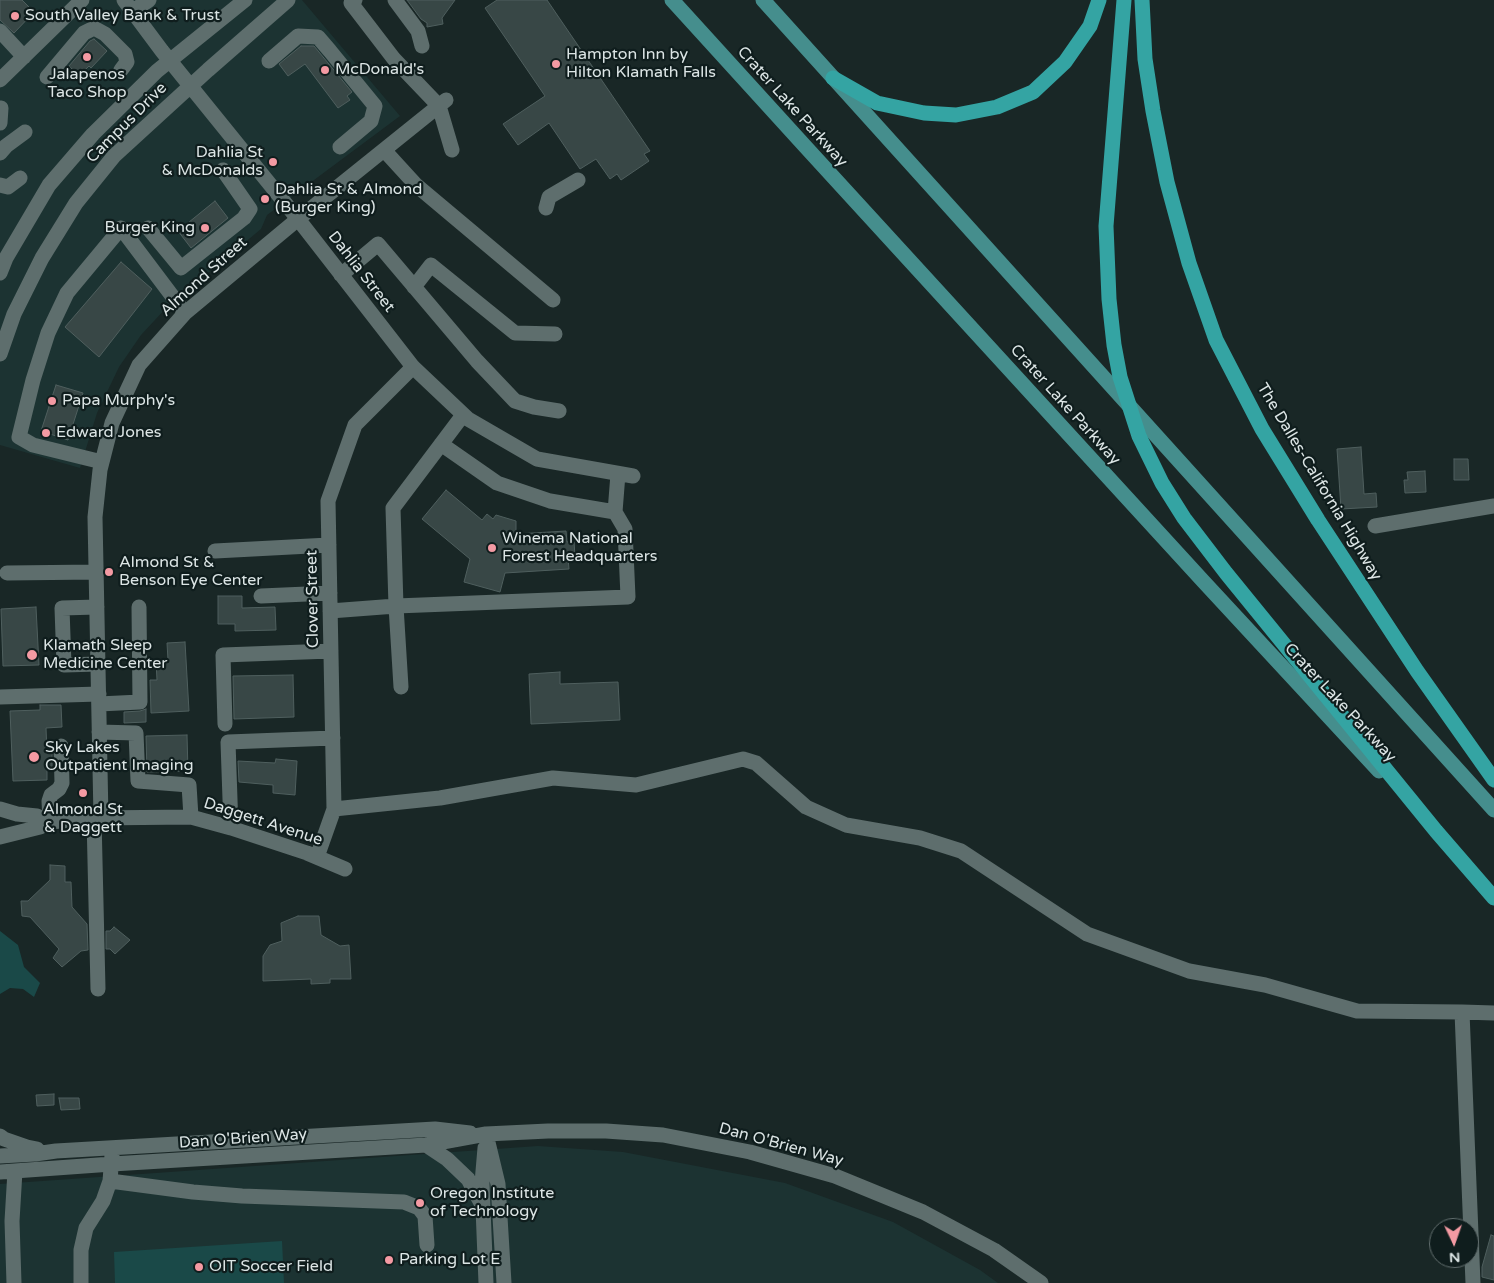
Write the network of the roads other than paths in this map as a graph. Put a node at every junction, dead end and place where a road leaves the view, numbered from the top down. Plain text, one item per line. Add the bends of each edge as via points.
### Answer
1 (82, 0) edge
2 (149, 0) edge
3 (245, 0) edge
4 (288, 0) edge
5 (355, 0) edge
6 (396, 0) edge
7 (672, 0) edge
8 (763, 0) edge
9 (1099, 0) edge
10 (1124, 0) edge
11 (1142, 0) edge
12 (129, 6) edge
13 (0, 31) edge
14 (422, 46) dead end
15 (24, 57) junction
16 (170, 60) junction
17 (269, 61) dead end
18 (121, 70) dead end
19 (47, 77) dead end
20 (833, 78) junction
21 (0, 80) edge
22 (190, 86) junction
23 (442, 103) junction
24 (1, 108) edge
25 (0, 122) edge
26 (25, 132) dead end
27 (340, 147) dead end
28 (384, 150) junction
29 (452, 150) dead end
30 (0, 153) edge
31 (223, 170) dead end
32 (20, 178) dead end
33 (578, 180) dead end
34 (0, 185) edge
35 (546, 208) dead end
36 (298, 219) junction
37 (148, 228) dead end
38 (0, 272) edge
39 (341, 275) junction
40 (414, 287) junction
41 (553, 300) dead end
42 (185, 313) junction
43 (555, 334) dead end
44 (0, 354) edge
45 (413, 367) junction
46 (559, 411) dead end
47 (463, 415) junction
48 (441, 444) junction
49 (102, 462) junction
50 (618, 474) junction
51 (634, 476) dead end
52 (1494, 506) edge
53 (615, 512) junction
54 (1375, 526) dead end
55 (329, 545) junction
56 (215, 551) dead end
57 (96, 572) junction
58 (7, 573) dead end
59 (330, 593) junction
60 (261, 596) dead end
61 (396, 606) junction
62 (97, 607) junction
63 (139, 607) dead end
64 (330, 611) junction
65 (331, 652) junction
66 (98, 664) junction
67 (401, 687) dead end
68 (0, 697) edge
69 (99, 699) junction
70 (225, 724) dead end
71 (100, 732) junction
72 (333, 738) junction
73 (61, 746) dead end
74 (1494, 780) edge
75 (0, 809) edge
76 (334, 809) junction
77 (1494, 810) edge
78 (191, 817) junction
79 (98, 818) junction
80 (50, 822) junction
81 (231, 828) junction
82 (1436, 832) junction
83 (0, 837) edge
84 (317, 857) junction
85 (345, 869) dead end
86 (1494, 898) edge
87 (98, 989) dead end
88 (1462, 1012) junction
89 (1494, 1012) edge
90 (486, 1134) junction
91 (0, 1136) edge
92 (426, 1146) junction
93 (112, 1148) junction
94 (56, 1151) junction
95 (0, 1156) edge
96 (112, 1164) junction
97 (8, 1172) edge
98 (110, 1181) junction
99 (482, 1205) junction
100 (427, 1245) dead end
101 (14, 1283) edge
102 (81, 1283) edge
103 (486, 1283) edge
104 (504, 1283) edge
105 (1041, 1283) edge
106 (1473, 1283) edge

1 - 15 street
2 - 12 street
3 - 16 street, Campus Drive
4 - 22 street, Campus Drive
5 - 23 street via 351,3 394,59
6 - 14 street via 418,31
7 - 82 main road, Crater Lake Parkway via 1202,581
8 - 20 main road
9 - 20 highway via 1090,26 1064,62 1033,92 997,107 956,115 924,113 877,103
10 - 82 highway via 1106,226 1109,299 1118,369 1139,436 1162,483 1190,526
11 - 74 highway, The Dalles-California Highway via 1145,59 1167,182 1188,263 1216,340 1262,429 1318,520
12 - 16 street, Dahlia Street
13 - 15 street
15 - 21 street
16 - 22 street, Dahlia Street
16 - 38 street, Campus Drive via 93,134 49,185
17 - 27 street via 298,36 318,37 330,51 375,106 371,121
18 - 19 street via 127,62 125,54 94,28 84,33
20 - 77 main road
22 - 36 street, Dahlia Street
22 - 44 street, Campus Drive via 114,156 76,203 42,258 14,314
23 - 28 street, Almond Street
23 - 29 street
24 - 25 street
26 - 30 street
28 - 36 street, Almond Street
28 - 41 street via 416,185
31 - 37 street via 250,209 244,218 181,268
32 - 34 street via 8,187
33 - 35 street via 549,197
36 - 39 street, Dahlia Street
36 - 42 street, Almond Street
39 - 40 street via 378,244
39 - 45 street, Dahlia Street
40 - 43 street via 432,265 515,332
40 - 46 street via 515,401
42 - 49 street, Almond Street via 139,365 112,424
42 - 49 street via 121,228 67,293 48,333 19,437 33,445
45 - 47 street, Dahlia Street
45 - 55 street, Clover Street via 355,425 328,501
47 - 48 street
47 - 50 street, Dahlia Street via 537,459
48 - 53 street via 497,483 550,501
48 - 61 street via 393,508
49 - 57 street, Almond Street via 94,517
50 - 51 street, Dahlia Street
50 - 53 street
52 - 54 street
53 - 61 street via 625,529 628,597
55 - 56 street
55 - 59 street, Clover Street
57 - 58 street
57 - 62 street, Almond Street
59 - 60 street
59 - 64 street, Clover Street
61 - 64 street
61 - 67 street
62 - 66 street, Almond Street
62 - 66 street via 62,608 64,665
63 - 69 street via 140,702
64 - 65 street, Clover Street
65 - 70 street via 224,655
65 - 72 street, Clover Street
66 - 69 street, Almond Street
68 - 69 street
69 - 71 street, Almond Street
71 - 78 street via 136,733 138,781 189,785
71 - 79 street, Almond Street
72 - 76 street, Clover Street
72 - 81 street via 228,742
73 - 80 street via 62,782 49,801
75 - 80 street, Daggett Avenue via 37,816
76 - 84 street, Clover Street
76 - 88 street via 440,798 553,778 636,785 743,759 756,763 806,807 846,825 920,838 961,851 1087,934 1180,968 1265,985 1357,1010
78 - 79 street, Daggett Avenue
78 - 81 street, Daggett Avenue
79 - 80 street, Daggett Avenue
79 - 87 street, Almond Street
80 - 83 street, Daggett Avenue
81 - 84 street, Daggett Avenue
82 - 86 highway
84 - 85 street, Daggett Avenue
88 - 89 street
88 - 106 street
90 - 92 street, Dan O'Brien Way
90 - 93 street, Dan O'Brien Way via 435,1129
90 - 99 street
90 - 104 street via 498,1184
90 - 105 street, Dan O'Brien Way via 548,1130 663,1135 750,1152 836,1176 923,1212 994,1250
91 - 94 street via 27,1147
92 - 96 street, Dan O'Brien Way
92 - 99 street via 447,1159 468,1179
93 - 94 street, Dan O'Brien Way
93 - 96 street
94 - 95 street, Dan O'Brien Way
96 - 97 street, Dan O'Brien Way
96 - 98 street
97 - 101 street
98 - 100 street via 242,1196 404,1202 419,1208 425,1216
98 - 102 street via 103,1201 86,1228 80,1250
99 - 103 street

